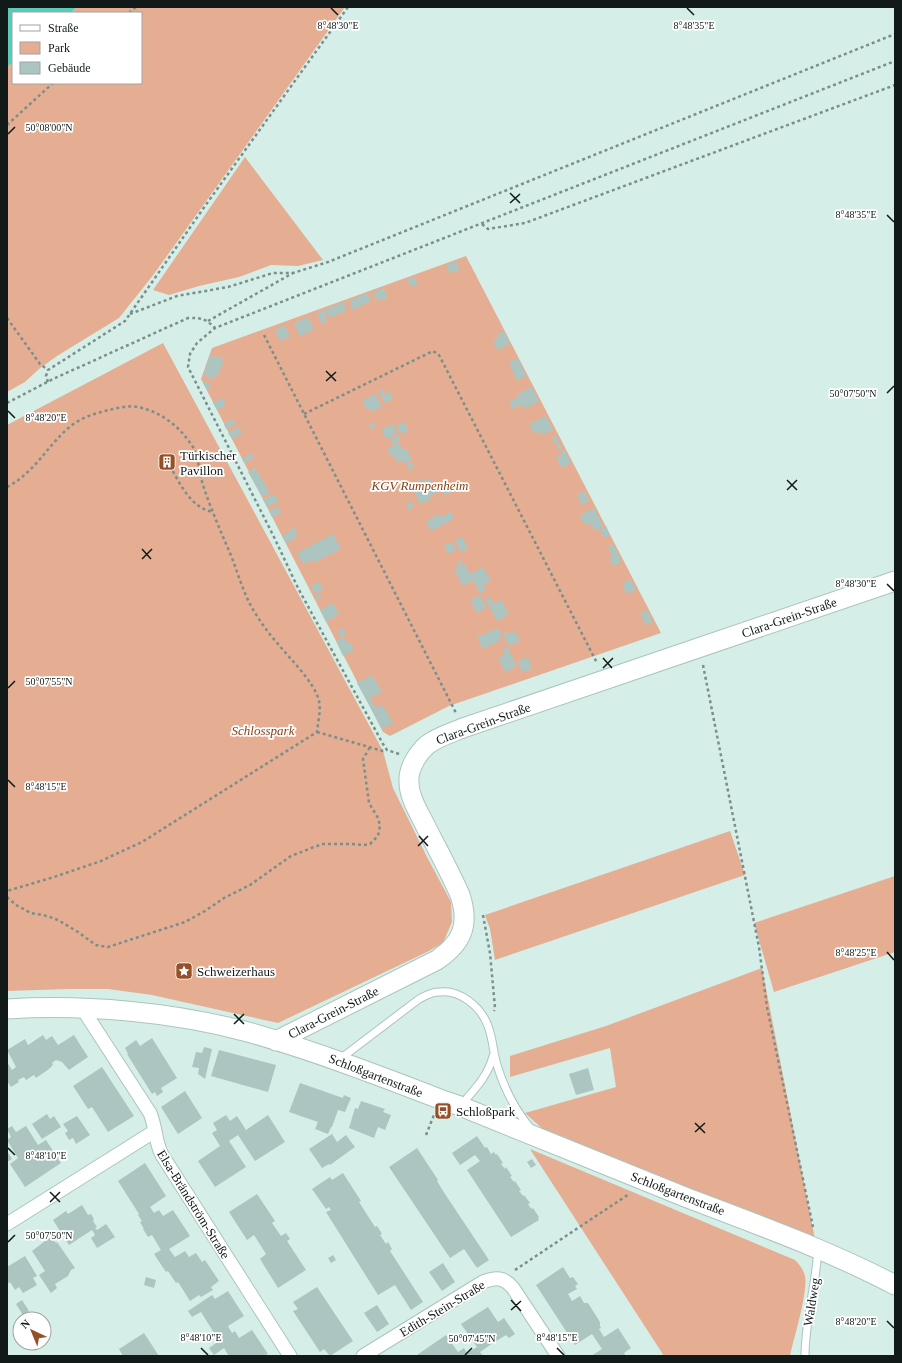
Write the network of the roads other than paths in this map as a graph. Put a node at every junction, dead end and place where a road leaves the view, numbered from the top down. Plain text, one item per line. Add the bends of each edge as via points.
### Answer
1 (895, 581) edge
2 (82, 1008) junction
3 (7, 1009) edge
4 (276, 1041) junction
5 (494, 1054) junction
6 (338, 1060) junction
7 (460, 1106) junction
8 (155, 1131) junction
9 (539, 1138) junction
10 (7, 1224) edge
11 (818, 1248) junction
12 (895, 1285) edge
13 (290, 1356) edge
14 (363, 1356) edge
15 (558, 1356) edge
16 (805, 1356) edge

1 - 4 street, Clara-Grein-Straße via 463,728 427,745 411,768 409,782 412,796 464,906 465,920 461,935 454,947 437,960
2 - 3 street, Schloßgartenstraße
2 - 4 street, Schloßgartenstraße via 171,1017 247,1032
2 - 8 street, Elsa-Brändström-Straße via 150,1113
4 - 6 street, Schloßgartenstraße
5 - 6 lane via 487,1024 479,1011 456,994 446,991 432,993 419,999
5 - 7 lane via 485,1076
5 - 9 lane via 516,1108
6 - 7 street, Schloßgartenstraße
7 - 9 street, Schloßgartenstraße
8 - 10 street
8 - 13 street, Elsa-Brändström-Straße via 162,1155
9 - 11 street, Schloßgartenstraße
11 - 12 street, Schloßgartenstraße
11 - 16 lane, Waldweg via 805,1338
14 - 15 street, Edith-Stein-Straße via 493,1278 507,1281 513,1288

